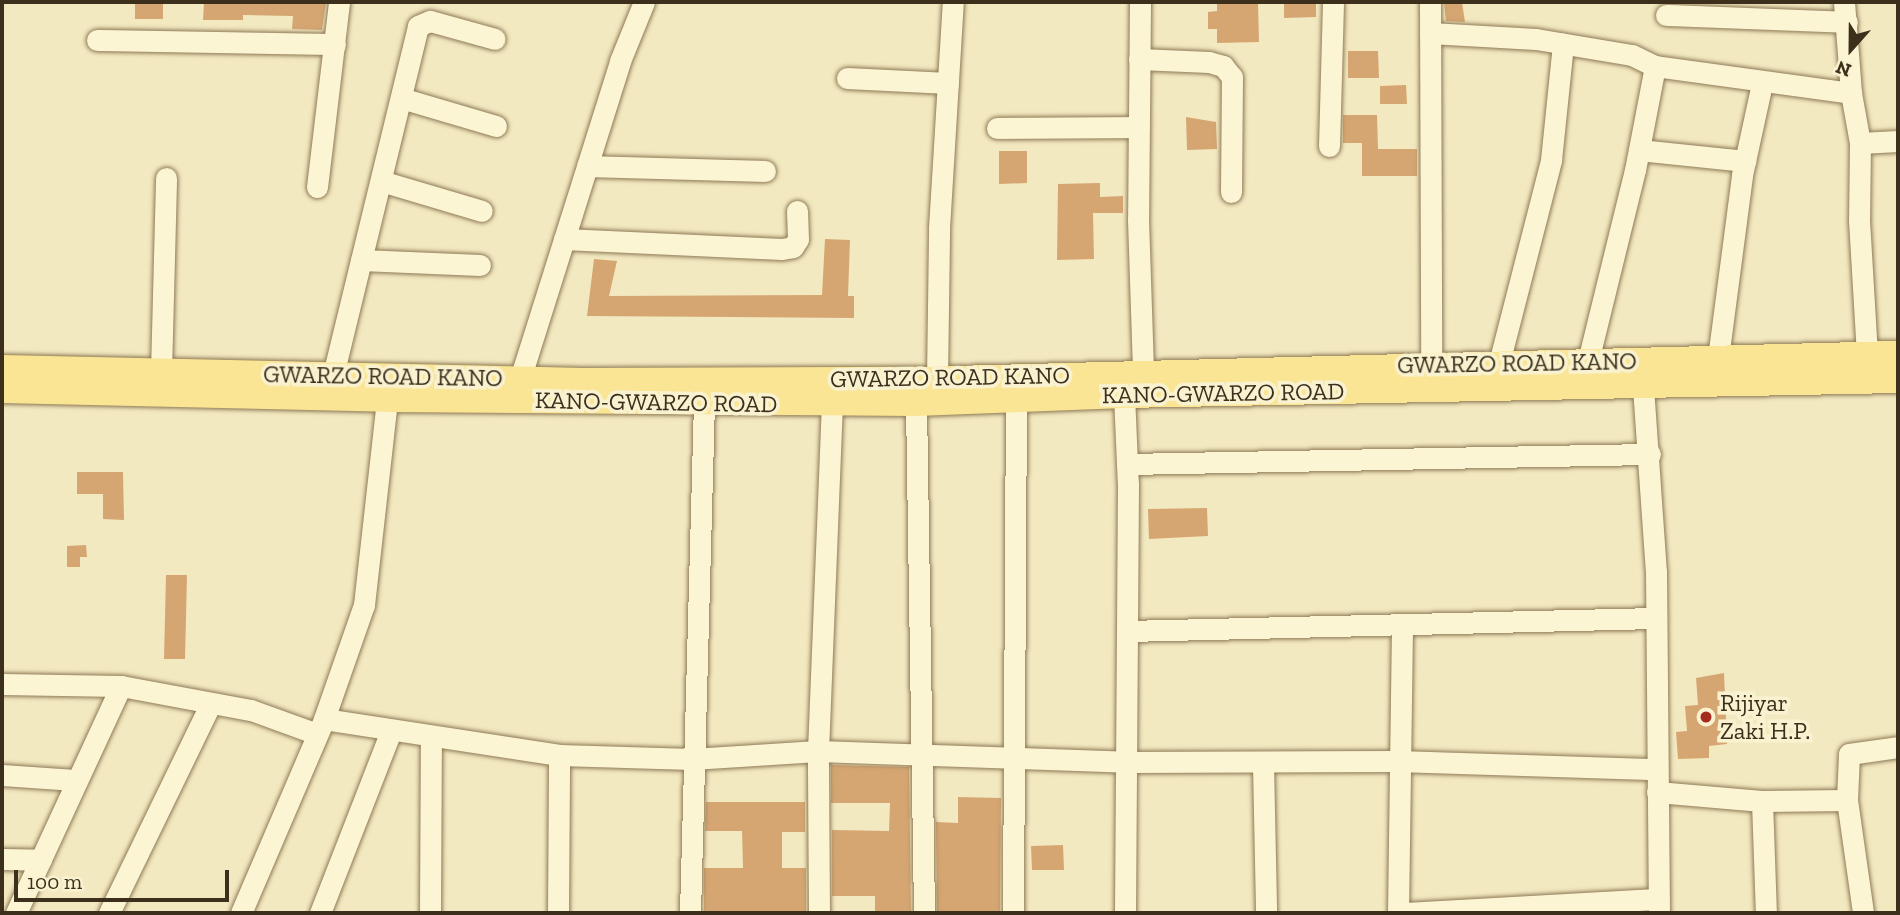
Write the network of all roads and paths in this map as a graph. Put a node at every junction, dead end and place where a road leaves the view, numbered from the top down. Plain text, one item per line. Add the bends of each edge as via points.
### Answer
1 (340, 2) edge
2 (644, 2) edge
3 (953, 2) edge
4 (1140, 2) edge
5 (1333, 2) edge
6 (1430, 2) edge
7 (1845, 12) edge
8 (1666, 15) dead end
9 (1430, 33) junction
10 (495, 39) dead end
11 (97, 40) dead end
12 (335, 44) junction
13 (1563, 44) junction
14 (1139, 59) junction
15 (1655, 66) junction
16 (847, 78) dead end
17 (948, 83) junction
18 (1762, 83) junction
19 (1851, 93) junction
20 (401, 98) junction
21 (496, 126) dead end
22 (1139, 127) junction
23 (997, 128) dead end
24 (1898, 141) edge
25 (1860, 143) junction
26 (1328, 146) dead end
27 (1639, 150) junction
28 (1745, 161) junction
29 (587, 166) junction
30 (765, 171) dead end
31 (166, 178) dead end
32 (381, 181) junction
33 (317, 187) dead end
34 (1231, 192) dead end
35 (482, 211) dead end
36 (797, 211) dead end
37 (564, 239) junction
38 (361, 260) junction
39 (481, 265) dead end
40 (1898, 354) edge
41 (1867, 355) junction
42 (1718, 358) junction
43 (1588, 361) junction
44 (1499, 363) junction
45 (1431, 365) junction
46 (2, 368) edge
47 (161, 372) junction
48 (1143, 373) junction
49 (333, 375) junction
50 (520, 379) junction
51 (937, 379) junction
52 (54, 380) junction
53 (1898, 380) edge
54 (1277, 381) junction
55 (1643, 387) junction
56 (2, 390) edge
57 (1124, 395) junction
58 (1016, 398) junction
59 (387, 399) junction
60 (704, 402) junction
61 (832, 403) junction
62 (916, 403) junction
63 (1650, 454) junction
64 (1127, 464) junction
65 (1656, 618) junction
66 (1402, 624) junction
67 (1127, 631) junction
68 (2, 684) edge
69 (121, 686) junction
70 (211, 703) junction
71 (321, 727) junction
72 (391, 731) junction
73 (432, 738) junction
74 (1898, 747) edge
75 (818, 751) junction
76 (921, 753) junction
77 (559, 755) junction
78 (1014, 757) junction
79 (692, 759) junction
80 (1397, 761) junction
81 (1126, 762) junction
82 (1263, 764) junction
83 (1657, 769) junction
84 (2, 775) edge
85 (75, 780) junction
86 (1657, 792) junction
87 (1847, 800) junction
88 (1762, 801) junction
89 (2, 859) edge
90 (41, 860) junction
91 (1659, 906) edge
92 (16, 913) edge
93 (109, 913) edge
94 (241, 913) edge
95 (320, 913) edge
96 (430, 913) edge
97 (558, 913) edge
98 (690, 913) edge
99 (819, 913) edge
100 (924, 913) edge
101 (1013, 913) edge
102 (1125, 913) edge
103 (1266, 913) edge
104 (1398, 913) edge
105 (1407, 913) edge
106 (1766, 913) edge
107 (1863, 913) edge

1 - 12 street
2 - 29 street
3 - 17 street
4 - 14 street
5 - 26 street
6 - 9 street
7 - 8 street
7 - 19 street
9 - 13 street
9 - 45 street
10 - 20 street via 423,22 418,26
11 - 12 street
12 - 33 street
13 - 15 street via 1632,55
13 - 44 street via 1551,160
14 - 22 street
14 - 34 street via 1209,62 1223,65 1232,77
15 - 18 street
15 - 27 street
16 - 17 street
17 - 51 street via 936,304
18 - 19 street
18 - 28 street
19 - 25 street
20 - 21 street
20 - 32 street
22 - 23 street
22 - 48 street
24 - 25 street
25 - 41 street via 1859,220
27 - 28 street
27 - 43 street
28 - 42 street
29 - 30 street
29 - 37 street
31 - 47 street
32 - 35 street
32 - 38 street
36 - 37 street via 798,239 793,247 782,249
37 - 50 street
38 - 39 street
38 - 49 street
40 - 41 main road, GWARZO ROAD KANO
41 - 42 main road, GWARZO ROAD KANO
42 - 43 main road, GWARZO ROAD KANO
43 - 44 main road, GWARZO ROAD KANO
44 - 45 main road, GWARZO ROAD KANO
45 - 54 main road, GWARZO ROAD KANO
46 - 52 main road, GWARZO ROAD KANO
47 - 49 main road, GWARZO ROAD KANO
47 - 52 main road, GWARZO ROAD KANO
48 - 51 main road, GWARZO ROAD KANO
48 - 54 main road, GWARZO ROAD KANO
49 - 50 main road, GWARZO ROAD KANO
50 - 51 main road, GWARZO ROAD KANO
52 - 56 main road, KANO-GWARZO ROAD
52 - 59 main road, KANO-GWARZO ROAD
53 - 55 main road, KANO-GWARZO ROAD
54 - 55 main road, KANO-GWARZO ROAD
54 - 57 main road, KANO-GWARZO ROAD
55 - 63 street
57 - 58 main road, KANO-GWARZO ROAD
57 - 64 street
58 - 62 main road, KANO-GWARZO ROAD
58 - 78 street
59 - 60 main road, KANO-GWARZO ROAD
59 - 71 street via 364,605
60 - 61 main road, KANO-GWARZO ROAD
60 - 79 street
61 - 62 main road, KANO-GWARZO ROAD
61 - 75 street
62 - 76 street
63 - 64 street
63 - 65 street
64 - 67 street
65 - 66 street
65 - 83 street
66 - 67 street
66 - 80 street
67 - 81 street
68 - 69 street
69 - 70 street
69 - 85 street
70 - 71 street
70 - 93 street
71 - 72 street
71 - 94 street
72 - 73 street
72 - 95 street
73 - 77 street
73 - 96 street
74 - 87 street via 1849,754
75 - 76 street
75 - 79 street
75 - 99 street
76 - 78 street
76 - 100 street
77 - 79 street
77 - 97 street
78 - 81 street
78 - 101 street
79 - 98 street
80 - 82 street
80 - 83 street
80 - 104 street
81 - 82 street
81 - 102 street
82 - 103 street
83 - 86 street
84 - 85 street
85 - 90 street
86 - 88 street
86 - 91 street
87 - 88 street
87 - 107 street
88 - 106 street
89 - 90 street
90 - 92 street
91 - 105 street

